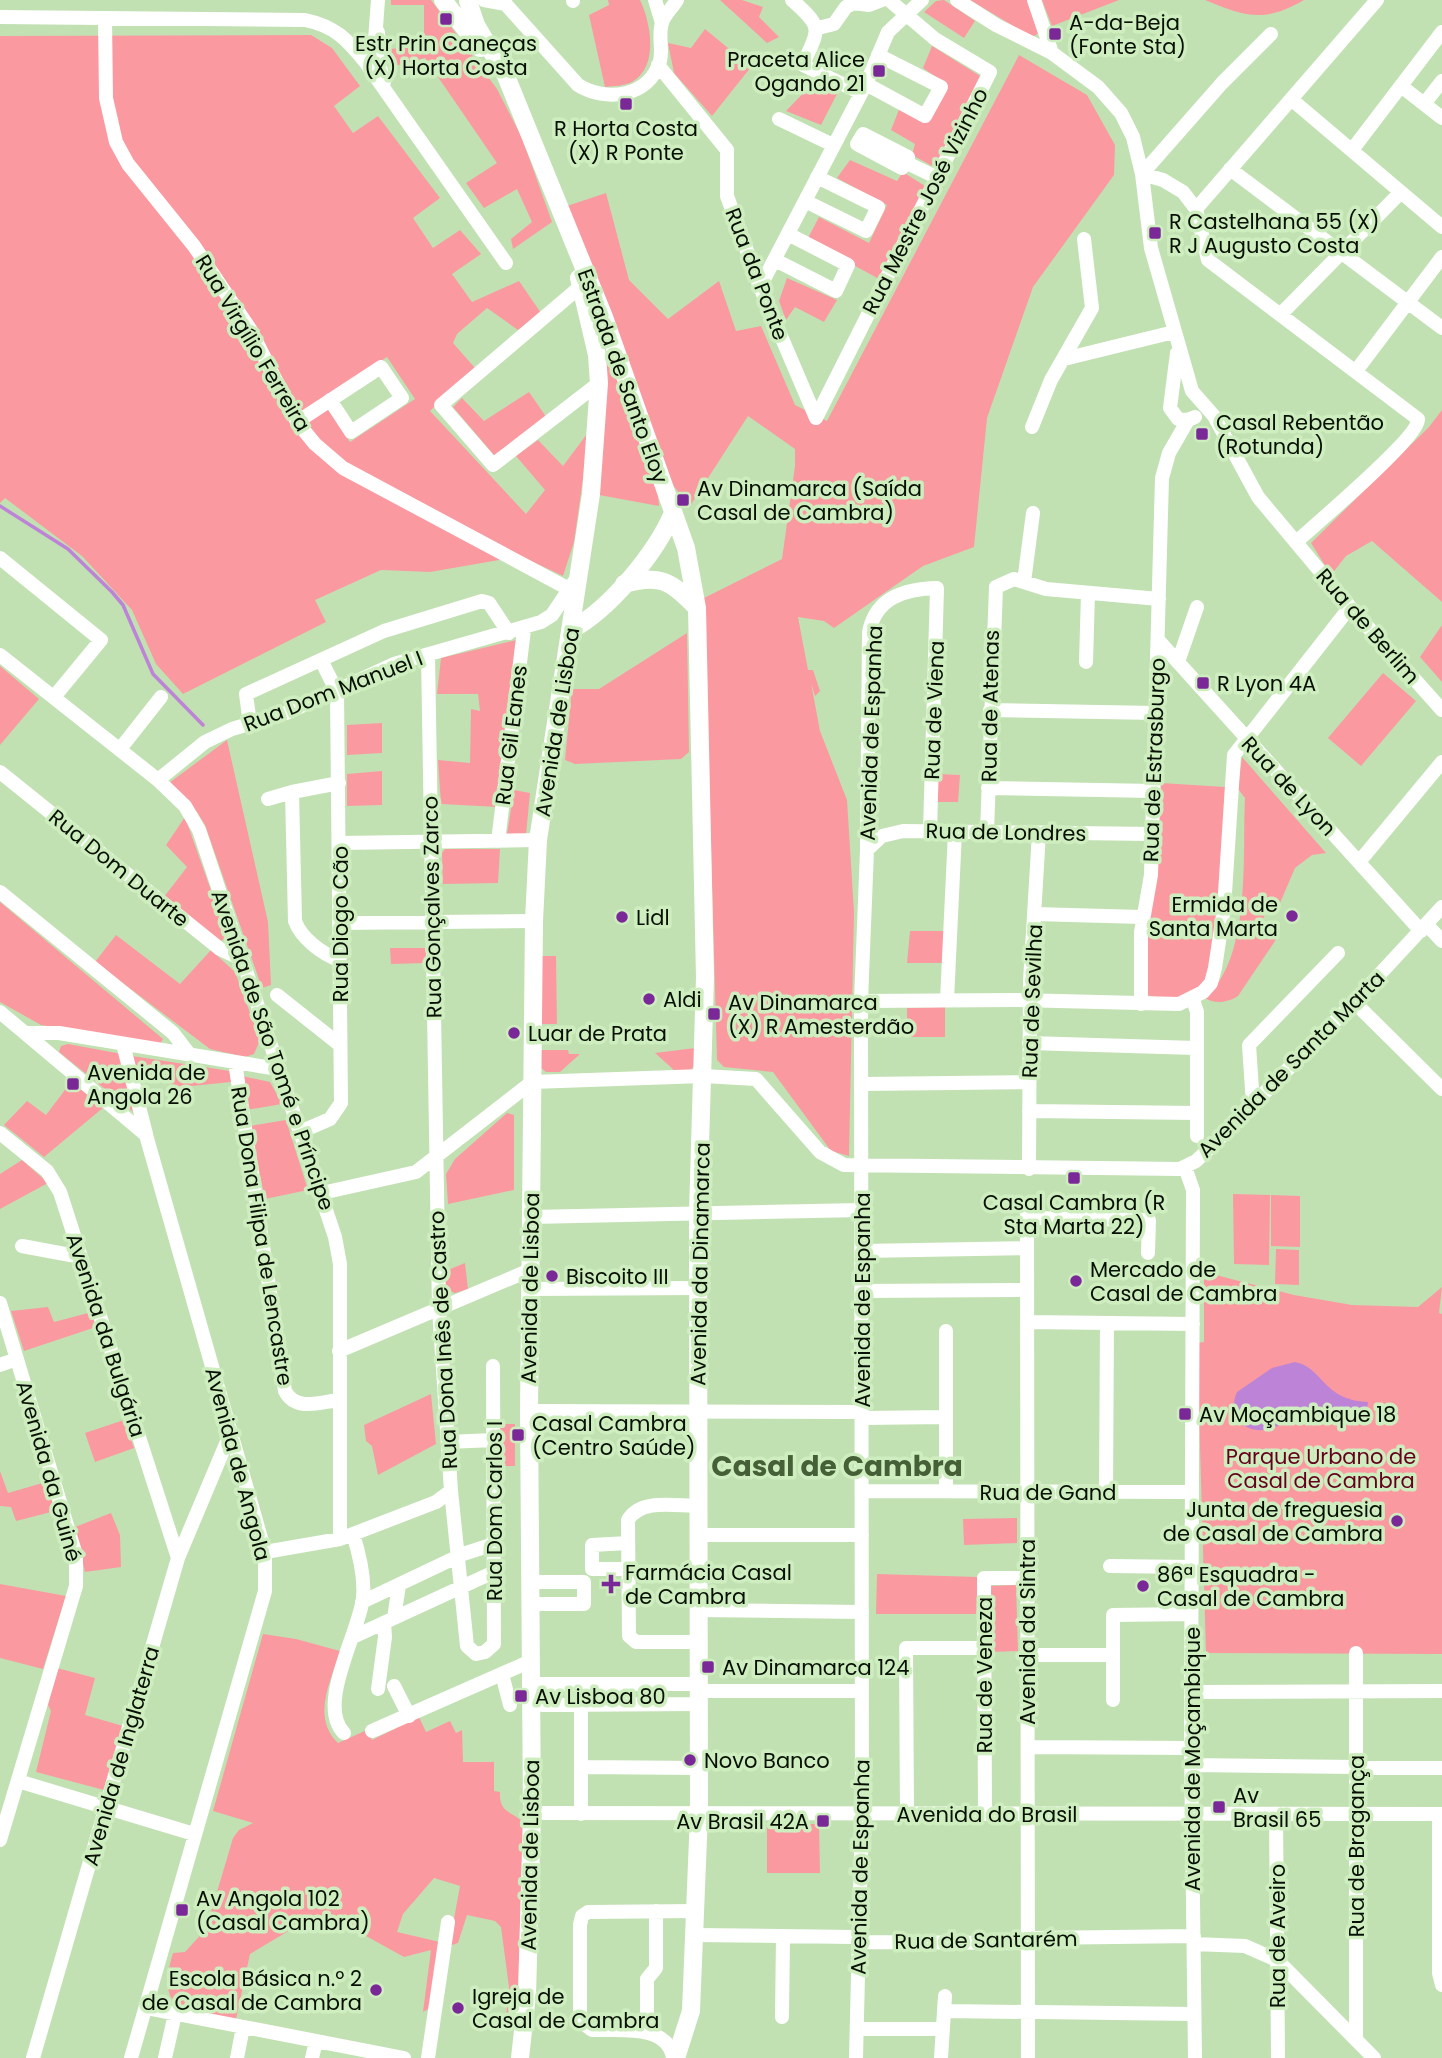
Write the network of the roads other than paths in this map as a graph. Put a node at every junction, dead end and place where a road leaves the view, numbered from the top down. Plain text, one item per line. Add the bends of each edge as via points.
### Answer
1 (378, 0) edge
2 (445, 0) edge
3 (474, 0) edge
4 (655, 0) edge
5 (677, 0) edge
6 (792, 0) edge
7 (882, 0) edge
8 (889, 0) edge
9 (922, 0) edge
10 (957, 0) edge
11 (1034, 0) edge
12 (1377, 0) edge
13 (504, 2) edge
14 (0, 17) edge
15 (906, 17) junction
16 (105, 18) junction
17 (662, 23) junction
18 (818, 28) junction
19 (378, 32) junction
20 (1442, 32) edge
21 (1271, 34) dead end
22 (354, 48) junction
23 (1052, 53) junction
24 (878, 55) junction
25 (366, 63) junction
26 (659, 65) junction
27 (506, 76) junction
28 (1442, 81) edge
29 (1401, 86) junction
30 (862, 88) junction
31 (389, 96) junction
32 (1291, 99) junction
33 (1424, 104) junction
34 (1442, 118) edge
35 (779, 120) dead end
36 (840, 130) junction
37 (833, 145) junction
38 (1352, 150) junction
39 (1230, 169) junction
40 (1142, 174) junction
41 (817, 177) junction
42 (938, 178) junction
43 (1401, 192) junction
44 (805, 201) junction
45 (1196, 209) junction
46 (1442, 227) edge
47 (789, 234) junction
48 (1084, 239) dead end
49 (570, 240) junction
50 (1341, 253) junction
51 (1442, 257) edge
52 (775, 260) junction
53 (506, 263) dead end
54 (581, 286) junction
55 (760, 287) junction
56 (1408, 302) junction
57 (1280, 314) junction
58 (1442, 328) edge
59 (1174, 332) junction
60 (1178, 348) junction
61 (1064, 359) junction
62 (1356, 371) junction
63 (599, 383) junction
64 (1174, 394) junction
65 (330, 400) junction
66 (1194, 408) junction
67 (1172, 412) junction
68 (816, 418) joint
69 (297, 422) junction
70 (1032, 427) dead end
71 (1169, 453) junction
72 (673, 513) junction
73 (1033, 513) dead end
74 (1296, 542) junction
75 (0, 558) edge
76 (1024, 582) junction
77 (624, 584) junction
78 (937, 588) joint
79 (574, 589) junction
80 (1088, 593) junction
81 (1159, 599) junction
82 (1197, 607) dead end
83 (1350, 607) junction
84 (697, 608) junction
85 (524, 629) junction
86 (571, 630) junction
87 (509, 634) junction
88 (1158, 640) junction
89 (0, 654) edge
90 (428, 655) junction
91 (321, 660) junction
92 (1086, 662) dead end
93 (1178, 662) junction
94 (337, 692) junction
95 (54, 697) junction
96 (161, 697) dead end
97 (990, 710) junction
98 (1442, 710) edge
99 (1156, 713) junction
100 (250, 724) junction
101 (1246, 738) junction
102 (120, 750) junction
103 (1442, 762) edge
104 (0, 772) edge
105 (158, 780) junction
106 (339, 783) junction
107 (988, 788) junction
108 (1154, 791) junction
109 (292, 792) junction
110 (268, 799) dead end
111 (930, 831) junction
112 (955, 832) junction
113 (987, 832) junction
114 (1039, 833) junction
115 (1152, 834) junction
116 (538, 840) junction
117 (499, 841) junction
118 (431, 842) junction
119 (340, 843) junction
120 (867, 850) junction
121 (1359, 862) junction
122 (0, 892) edge
123 (1442, 907) edge
124 (1034, 914) junction
125 (1142, 916) junction
126 (534, 921) junction
127 (432, 922) junction
128 (339, 923) junction
129 (1424, 928) junction
130 (1442, 941) edge
131 (1338, 953) dead end
132 (241, 959) junction
133 (339, 960) junction
134 (277, 995) dead end
135 (947, 1000) junction
136 (1030, 1000) junction
137 (1193, 1000) junction
138 (861, 1001) junction
139 (1354, 1002) junction
140 (1141, 1004) junction
141 (0, 1012) edge
142 (27, 1033) junction
143 (123, 1044) junction
144 (1029, 1044) junction
145 (340, 1045) junction
146 (1196, 1048) junction
147 (190, 1055) junction
148 (235, 1062) junction
149 (278, 1069) junction
150 (704, 1076) junction
151 (532, 1082) junction
152 (1029, 1082) junction
153 (862, 1084) junction
154 (1442, 1089) edge
155 (1253, 1104) junction
156 (1029, 1111) junction
157 (1196, 1113) junction
158 (300, 1132) junction
159 (0, 1133) edge
160 (146, 1135) junction
161 (1196, 1136) dead end
162 (435, 1160) junction
163 (862, 1167) junction
164 (1185, 1167) junction
165 (1029, 1169) junction
166 (322, 1193) junction
167 (862, 1210) junction
168 (698, 1213) junction
169 (531, 1217) junction
170 (22, 1246) dead end
171 (1027, 1248) junction
172 (862, 1251) junction
173 (1148, 1253) dead end
174 (81, 1257) junction
175 (530, 1270) junction
176 (530, 1289) junction
177 (698, 1289) junction
178 (1027, 1290) junction
179 (862, 1291) junction
180 (0, 1303) edge
181 (439, 1309) junction
182 (1027, 1322) junction
183 (1107, 1323) junction
184 (1193, 1324) junction
185 (946, 1331) dead end
186 (339, 1351) junction
187 (17, 1359) junction
188 (0, 1365) edge
189 (493, 1366) dead end
190 (340, 1400) junction
191 (528, 1411) junction
192 (698, 1411) junction
193 (862, 1415) junction
194 (946, 1417) junction
195 (231, 1432) junction
196 (493, 1440) junction
197 (448, 1442) junction
198 (219, 1457) junction
199 (240, 1464) junction
200 (451, 1491) junction
201 (862, 1491) junction
202 (946, 1492) junction
203 (1027, 1492) junction
204 (1106, 1492) junction
205 (1192, 1492) junction
206 (698, 1506) junction
207 (698, 1535) junction
208 (862, 1535) junction
209 (347, 1536) junction
210 (494, 1544) junction
211 (265, 1552) junction
212 (628, 1556) junction
213 (458, 1557) junction
214 (178, 1558) junction
215 (1110, 1566) dead end
216 (1191, 1567) junction
217 (494, 1572) junction
218 (588, 1575) junction
219 (1027, 1578) junction
220 (530, 1582) junction
221 (399, 1585) junction
222 (461, 1587) junction
223 (362, 1602) junction
224 (530, 1604) junction
225 (697, 1610) junction
226 (862, 1612) junction
227 (1191, 1614) junction
228 (389, 1620) junction
229 (353, 1637) junction
230 (697, 1642) junction
231 (984, 1648) junction
232 (1356, 1653) dead end
233 (1027, 1655) junction
234 (1112, 1656) junction
235 (531, 1661) junction
236 (502, 1674) junction
237 (531, 1684) junction
238 (394, 1686) dead end
239 (377, 1689) dead end
240 (862, 1691) junction
241 (1356, 1691) junction
242 (1442, 1691) edge
243 (1191, 1692) junction
244 (697, 1693) junction
245 (1113, 1699) dead end
246 (510, 1705) dead end
247 (581, 1705) junction
248 (542, 1706) dead end
249 (409, 1716) junction
250 (372, 1731) dead end
251 (344, 1733) dead end
252 (1028, 1747) junction
253 (1191, 1748) junction
254 (1191, 1765) junction
255 (1356, 1766) junction
256 (581, 1767) junction
257 (698, 1768) junction
258 (1442, 1768) edge
259 (18, 1781) junction
260 (106, 1808) junction
261 (532, 1814) junction
262 (581, 1814) junction
263 (699, 1814) junction
264 (862, 1814) junction
265 (907, 1814) junction
266 (985, 1814) junction
267 (1028, 1814) junction
268 (1192, 1814) junction
269 (1276, 1814) junction
270 (1356, 1814) junction
271 (1441, 1814) edge
272 (194, 1834) junction
273 (0, 1840) edge
274 (696, 1911) junction
275 (656, 1912) junction
276 (449, 1922) dead end
277 (695, 1936) junction
278 (783, 1936) junction
279 (860, 1939) junction
280 (1029, 1940) junction
281 (1194, 1940) junction
282 (1277, 1961) junction
283 (1442, 1985) edge
284 (146, 2008) junction
285 (1028, 2012) junction
286 (175, 2014) junction
287 (1195, 2014) junction
288 (782, 2017) dead end
289 (243, 2027) junction
290 (857, 2029) junction
291 (943, 2029) junction
292 (647, 2032) junction
293 (1356, 2039) junction
294 (316, 2040) junction
295 (33, 2058) edge
296 (131, 2058) edge
297 (165, 2058) edge
298 (237, 2058) edge
299 (312, 2058) edge
300 (404, 2058) edge
301 (428, 2058) edge
302 (520, 2058) edge
303 (674, 2058) edge
304 (856, 2058) edge
305 (941, 2058) edge
306 (1028, 2058) edge
307 (1195, 2058) edge
308 (1278, 2058) edge
309 (1374, 2058) edge

1 - 19 street
2 - 3 main road, Estrada de Santo Eloy via 462,5
2 - 27 main road, Estrada de Santo Eloy
3 - 13 street
3 - 27 main road, Estrada de Santo Eloy via 476,25
4 - 17 street
5 - 17 street
6 - 18 street
7 - 18 street via 869,5 854,3 834,24
8 - 15 street
9 - 15 street
10 - 23 street
11 - 23 street
12 - 32 street
13 - 26 street via 578,85 591,93 620,96 635,90
14 - 16 street
15 - 24 street via 888,32
15 - 42 street, Rua Mestre José Vizinho via 989,72
16 - 22 street via 305,20 334,29
16 - 69 street, Rua Virgílio Ferreira via 106,98 116,142 250,329
17 - 26 street
18 - 30 street via 803,65
19 - 22 street via 369,46
19 - 25 street
19 - 31 street via 380,73
20 - 29 street
21 - 40 street
22 - 25 street
23 - 40 street via 1098,87 1121,113 1133,137
24 - 30 street
24 - 30 street via 941,87 925,116
25 - 31 street
26 - 55 street, Rua da Ponte via 727,149 727,196
27 - 49 main road, Estrada de Santo Eloy
28 - 33 street
29 - 33 street
29 - 38 street
30 - 36 street
31 - 53 street
32 - 38 street
32 - 39 street
33 - 34 street
35 - 37 street
36 - 37 street
36 - 42 street via 860,139 863,134
37 - 41 street
38 - 43 street
39 - 45 street
39 - 50 street
40 - 45 street via 1183,192
40 - 59 street via 1151,248
41 - 44 street
41 - 44 street via 878,207 866,231
42 - 68 street, Rua Mestre José Vizinho
43 - 46 street
43 - 50 street
44 - 47 street
45 - 57 street via 1208,260
47 - 52 street
47 - 52 street via 848,265 836,291
48 - 61 street via 1092,308
49 - 54 main road, Estrada de Santo Eloy
49 - 72 main road, Estrada de Santo Eloy via 604,317
50 - 56 street
50 - 57 street
51 - 56 street
52 - 55 street
54 - 63 main road, Estrada de Santo Eloy
54 - 63 street via 441,405 494,465
55 - 68 street, Rua da Ponte
56 - 58 street
56 - 62 street
57 - 62 street
59 - 60 street
59 - 61 street
60 - 64 street
60 - 66 street
61 - 70 street
62 - 74 street via 1419,422 1390,457
63 - 79 main road, Estrada de Santo Eloy via 591,494
64 - 66 street via 1183,390
64 - 67 street
65 - 65 street via 382,367 402,398 351,432
65 - 69 street
66 - 67 street via 1178,419
66 - 71 street
66 - 74 street, Rua de Berlim via 1222,432 1258,497
67 - 71 street
69 - 79 street, Rua Virgílio Ferreira via 343,468
71 - 81 street, Rua de Estrasburgo via 1162,478
72 - 77 main road via 665,533
72 - 84 main road, Avenida da Dinamarca via 686,548
73 - 76 street
74 - 83 street, Rua de Berlim
75 - 95 street via 101,640
76 - 80 street
76 - 97 street, Rua de Atenas via 1012,579 993,593
77 - 84 main road via 646,578 667,582
77 - 86 main road via 590,620
78 - 111 street, Rua de Viena
78 - 120 street, Avenida de Espanha via 895,595 875,613 869,633
79 - 85 street, Rua Dom Manuel I via 552,615
79 - 86 main road, Avenida de Lisboa
80 - 81 street
80 - 92 street
81 - 88 street, Rua de Estrasburgo
82 - 93 street
83 - 98 street, Rua de Berlim
83 - 101 street
84 - 150 main road, Avenida da Dinamarca
85 - 87 street, Rua Dom Manuel I
85 - 117 street, Rua Gil Eanes
86 - 116 main road, Avenida de Lisboa
87 - 90 street, Rua Dom Manuel I
87 - 91 street via 489,603 482,601 384,631
88 - 93 street, Rua de Lyon
88 - 99 street, Rua de Estrasburgo
89 - 95 street, Avenida de São Tomé e Príncipe
90 - 94 street, Rua Dom Manuel I via 394,664
90 - 118 street, Rua Gonçalves Zarco
91 - 94 street
91 - 100 street via 246,694
93 - 101 street, Rua de Lyon
94 - 100 street, Rua Dom Manuel I
94 - 106 street, Rua Diogo Cão
95 - 102 street, Avenida de São Tomé e Príncipe
96 - 102 street
97 - 99 street
97 - 107 street, Rua de Atenas
99 - 108 street, Rua de Estrasburgo
100 - 105 street, Rua Dom Manuel I via 205,742
101 - 121 street, Rua de Lyon
101 - 137 street via 1232,763 1225,900 1215,968 1209,986
102 - 105 street, Avenida de São Tomé e Príncipe
103 - 121 street
104 - 132 street, Rua Dom Duarte via 220,949
105 - 132 street, Avenida de São Tomé e Príncipe via 185,806 199,830
106 - 109 street
106 - 119 street, Rua Diogo Cão
107 - 108 street
107 - 113 street, Rua de Atenas
108 - 115 street, Rua de Estrasburgo
109 - 110 street
109 - 133 street via 295,920 303,935
111 - 112 street, Rua de Londres
111 - 120 street, Rua de Londres via 886,834
112 - 113 street, Rua de Londres
112 - 135 street
113 - 114 street, Rua de Londres
114 - 115 street, Rua de Londres
114 - 124 street, Rua de Sevilha
115 - 125 street, Rua de Estrasburgo via 1151,875
116 - 117 street
116 - 126 main road, Avenida de Lisboa
117 - 118 street
118 - 119 street
118 - 127 street, Rua Gonçalves Zarco
119 - 128 street, Rua Diogo Cão
120 - 138 street, Avenida de Espanha
121 - 129 street, Rua de Lyon
122 - 147 street via 173,1033
123 - 129 street, Avenida de Santa Marta
124 - 125 street
124 - 136 street, Rua de Sevilha
125 - 140 street, Rua de Estrasburgo
126 - 127 street
126 - 151 main road, Avenida de Lisboa
127 - 128 street
127 - 162 street, Rua Gonçalves Zarco
128 - 133 street, Rua Diogo Cão
129 - 130 street, Rua de Lyon
129 - 139 street, Avenida de Santa Marta
131 - 155 street via 1249,1045
132 - 149 street, Avenida de São Tomé e Príncipe
133 - 145 street, Rua Diogo Cão
134 - 145 street
135 - 136 street
135 - 138 street
136 - 140 street
136 - 144 street, Rua de Sevilha
137 - 140 street
137 - 146 street
138 - 153 street, Avenida de Espanha
139 - 154 street
139 - 155 street, Avenida de Santa Marta
141 - 142 street
142 - 143 street via 59,1033
142 - 160 street
143 - 147 street
143 - 160 street, Avenida de Angola
144 - 146 street
144 - 152 street, Rua de Sevilha
145 - 158 street, Rua Diogo Cão via 341,1103 337,1113
146 - 157 street
147 - 148 street
148 - 149 street
148 - 190 street, Rua Dona Filipa de Lencastre via 285,1391 297,1405
149 - 158 street, Avenida de São Tomé e Príncipe
150 - 151 street, Avenida de Santa Marta
150 - 163 street, Avenida de Santa Marta via 756,1079 820,1152 844,1165
150 - 168 main road, Avenida da Dinamarca
151 - 162 street
151 - 169 main road, Avenida de Lisboa
152 - 153 street
152 - 156 street, Rua de Sevilha
153 - 163 street, Avenida de Espanha
155 - 164 street, Avenida de Santa Marta
156 - 157 street
156 - 165 street, Rua de Sevilha
157 - 161 street
158 - 166 street, Avenida de São Tomé e Príncipe
159 - 174 street, Avenida da Bulgária via 47,1171 60,1192
160 - 195 street, Avenida de Angola
162 - 166 street via 416,1172
162 - 181 street, Rua Dona Inês de Castro
163 - 165 street, Avenida de Santa Marta
163 - 167 street, Avenida de Espanha
164 - 165 street, Avenida de Santa Marta via 1160,1171
164 - 184 street, Avenida de Moçambique via 1193,1190
166 - 186 street, Avenida de São Tomé e Príncipe via 340,1264
167 - 168 street
167 - 172 street, Avenida de Espanha
168 - 169 street
168 - 177 main road, Avenida da Dinamarca
169 - 175 main road, Avenida de Lisboa
170 - 174 street
171 - 172 street
171 - 173 street, Avenida da Sintra via 1027,1212 1149,1220
171 - 178 street, Avenida da Sintra
172 - 179 street, Avenida de Espanha
174 - 214 street, Avenida da Bulgária
175 - 176 main road, Avenida de Lisboa
175 - 181 street
176 - 177 street
176 - 191 main road, Avenida de Lisboa
177 - 192 main road, Avenida da Dinamarca
178 - 179 street
178 - 182 street, Avenida da Sintra
179 - 193 street, Avenida de Espanha
180 - 187 street, Avenida da Guiné
181 - 186 street
181 - 197 street, Rua Dona Inês de Castro
182 - 183 street
182 - 203 street, Avenida da Sintra
183 - 184 street
183 - 204 street
184 - 205 street, Avenida de Moçambique
185 - 194 street
186 - 190 street, Avenida de São Tomé e Príncipe
187 - 188 street
187 - 259 street, Avenida da Guiné via 77,1570
189 - 196 street, Rua Dom Carlos I
190 - 209 street, Avenida de São Tomé e Príncipe
191 - 192 street
191 - 220 main road, Avenida de Lisboa
192 - 193 street
192 - 206 main road, Avenida da Dinamarca
193 - 194 street
193 - 201 street, Avenida de Espanha
194 - 202 street
195 - 198 street, Avenida de Inglaterra
195 - 199 street, Avenida de Angola
196 - 197 street
196 - 210 street, Rua Dom Carlos I
197 - 200 street, Rua Dona Inês de Castro
198 - 199 street via 232,1457
198 - 214 street, Avenida de Inglaterra
199 - 211 street, Avenida de Angola
200 - 209 street, Rua Dona Inês de Castro via 436,1502
200 - 213 street
201 - 202 street, Rua de Gand
201 - 208 street, Avenida de Espanha
202 - 203 street, Rua de Gand
203 - 204 street, Rua de Gand
203 - 219 street, Avenida da Sintra
204 - 205 street, Rua de Gand
205 - 216 street, Avenida de Moçambique
206 - 207 main road, Avenida da Dinamarca
206 - 212 street via 643,1506 634,1511 628,1520
207 - 208 street
207 - 225 main road, Avenida da Dinamarca
208 - 226 street, Avenida de Espanha
209 - 211 street, Rua Dona Inês de Castro
209 - 223 street, Avenida de São Tomé e Príncipe via 359,1553
210 - 213 street
210 - 217 street, Rua Dom Carlos I
211 - 272 street, Avenida de Angola via 265,1591
212 - 218 street
212 - 218 street via 592,1545
212 - 230 street via 629,1636 635,1642
213 - 221 street
213 - 222 street
214 - 260 street, Avenida de Inglaterra
215 - 216 street
216 - 227 street, Avenida de Moçambique
217 - 222 street
217 - 222 street, Rua Dom Carlos I via 494,1644 485,1652 475,1654 467,1646
218 - 220 street
218 - 224 street via 584,1604
219 - 231 street, Rua de Veneza via 984,1578
219 - 233 street, Avenida da Sintra
220 - 224 main road, Avenida de Lisboa
221 - 223 street
221 - 228 street
222 - 228 street
223 - 229 street, Avenida de São Tomé e Príncipe
224 - 235 main road, Avenida de Lisboa
225 - 226 street
225 - 230 main road, Avenida da Dinamarca
226 - 240 street, Avenida de Espanha
227 - 234 street via 1113,1615
227 - 243 street, Avenida de Moçambique
228 - 229 street
228 - 239 street
229 - 251 street, Avenida de São Tomé e Príncipe via 333,1702
230 - 244 main road, Avenida da Dinamarca
231 - 265 street via 906,1648
231 - 266 street, Rua de Veneza
232 - 241 street, Rua de Bragança
233 - 234 street
233 - 252 street, Avenida da Sintra
234 - 245 street
235 - 236 street
235 - 237 main road, Avenida de Lisboa
236 - 246 street
236 - 249 street
237 - 244 street
237 - 261 main road, Avenida de Lisboa
238 - 249 street
240 - 244 street
240 - 264 street, Avenida de Espanha
241 - 242 street
241 - 243 street
241 - 255 street, Rua de Bragança
243 - 253 street, Avenida de Moçambique
244 - 247 street
244 - 257 main road, Avenida da Dinamarca
247 - 248 street
247 - 256 street
249 - 250 street
252 - 253 street
252 - 267 street, Avenida da Sintra
253 - 254 street, Avenida de Moçambique
254 - 255 street
254 - 268 street, Avenida de Moçambique
255 - 258 street
255 - 270 street, Rua de Bragança
256 - 257 street
256 - 262 street
257 - 263 main road, Avenida da Dinamarca
259 - 260 street
259 - 273 street, Avenida da Guiné
260 - 272 street
260 - 295 street, Avenida de Inglaterra
261 - 262 street, Avenida do Brasil
261 - 302 main road, Avenida de Lisboa via 527,1995
262 - 263 street, Avenida do Brasil
263 - 264 street, Avenida do Brasil
263 - 274 main road, Avenida da Dinamarca
264 - 265 street, Avenida do Brasil
264 - 279 street, Avenida de Espanha
265 - 266 street, Avenida do Brasil
266 - 267 street, Avenida do Brasil
267 - 268 street, Avenida do Brasil
267 - 280 street, Avenida da Sintra
268 - 269 street, Avenida do Brasil
268 - 281 street, Avenida de Moçambique
269 - 270 street, Avenida do Brasil
269 - 282 street, Rua de Aveiro
270 - 271 street, Avenida do Brasil
270 - 293 street, Rua de Bragança
271 - 283 street
272 - 284 street, Avenida de Angola
274 - 275 street
274 - 277 main road, Avenida da Dinamarca
275 - 292 street via 656,1968 647,1979
275 - 292 street via 588,1912 580,1925 580,2021 592,2030
276 - 301 street
277 - 278 street, Rua de Santarém
277 - 303 main road, Avenida da Dinamarca via 691,2011
278 - 279 street, Rua de Santarém
278 - 288 street
279 - 280 street, Rua de Santarém
279 - 290 street, Avenida de Espanha
280 - 281 street, Rua de Santarém
280 - 285 street, Avenida da Sintra
281 - 282 street, Rua de Santarém via 1245,1947
281 - 287 street, Avenida de Moçambique
282 - 293 street
282 - 308 street, Rua de Aveiro
284 - 286 street
284 - 296 street, Avenida de Angola
285 - 287 street
285 - 291 street via 945,2003
285 - 306 street, Avenida da Sintra
286 - 289 street
286 - 297 street
287 - 307 street, Avenida de Moçambique
289 - 294 street
289 - 298 street
290 - 291 street
290 - 304 street, Avenida de Espanha
291 - 305 street
292 - 303 street via 667,2042
293 - 309 street
294 - 299 street
294 - 300 street

